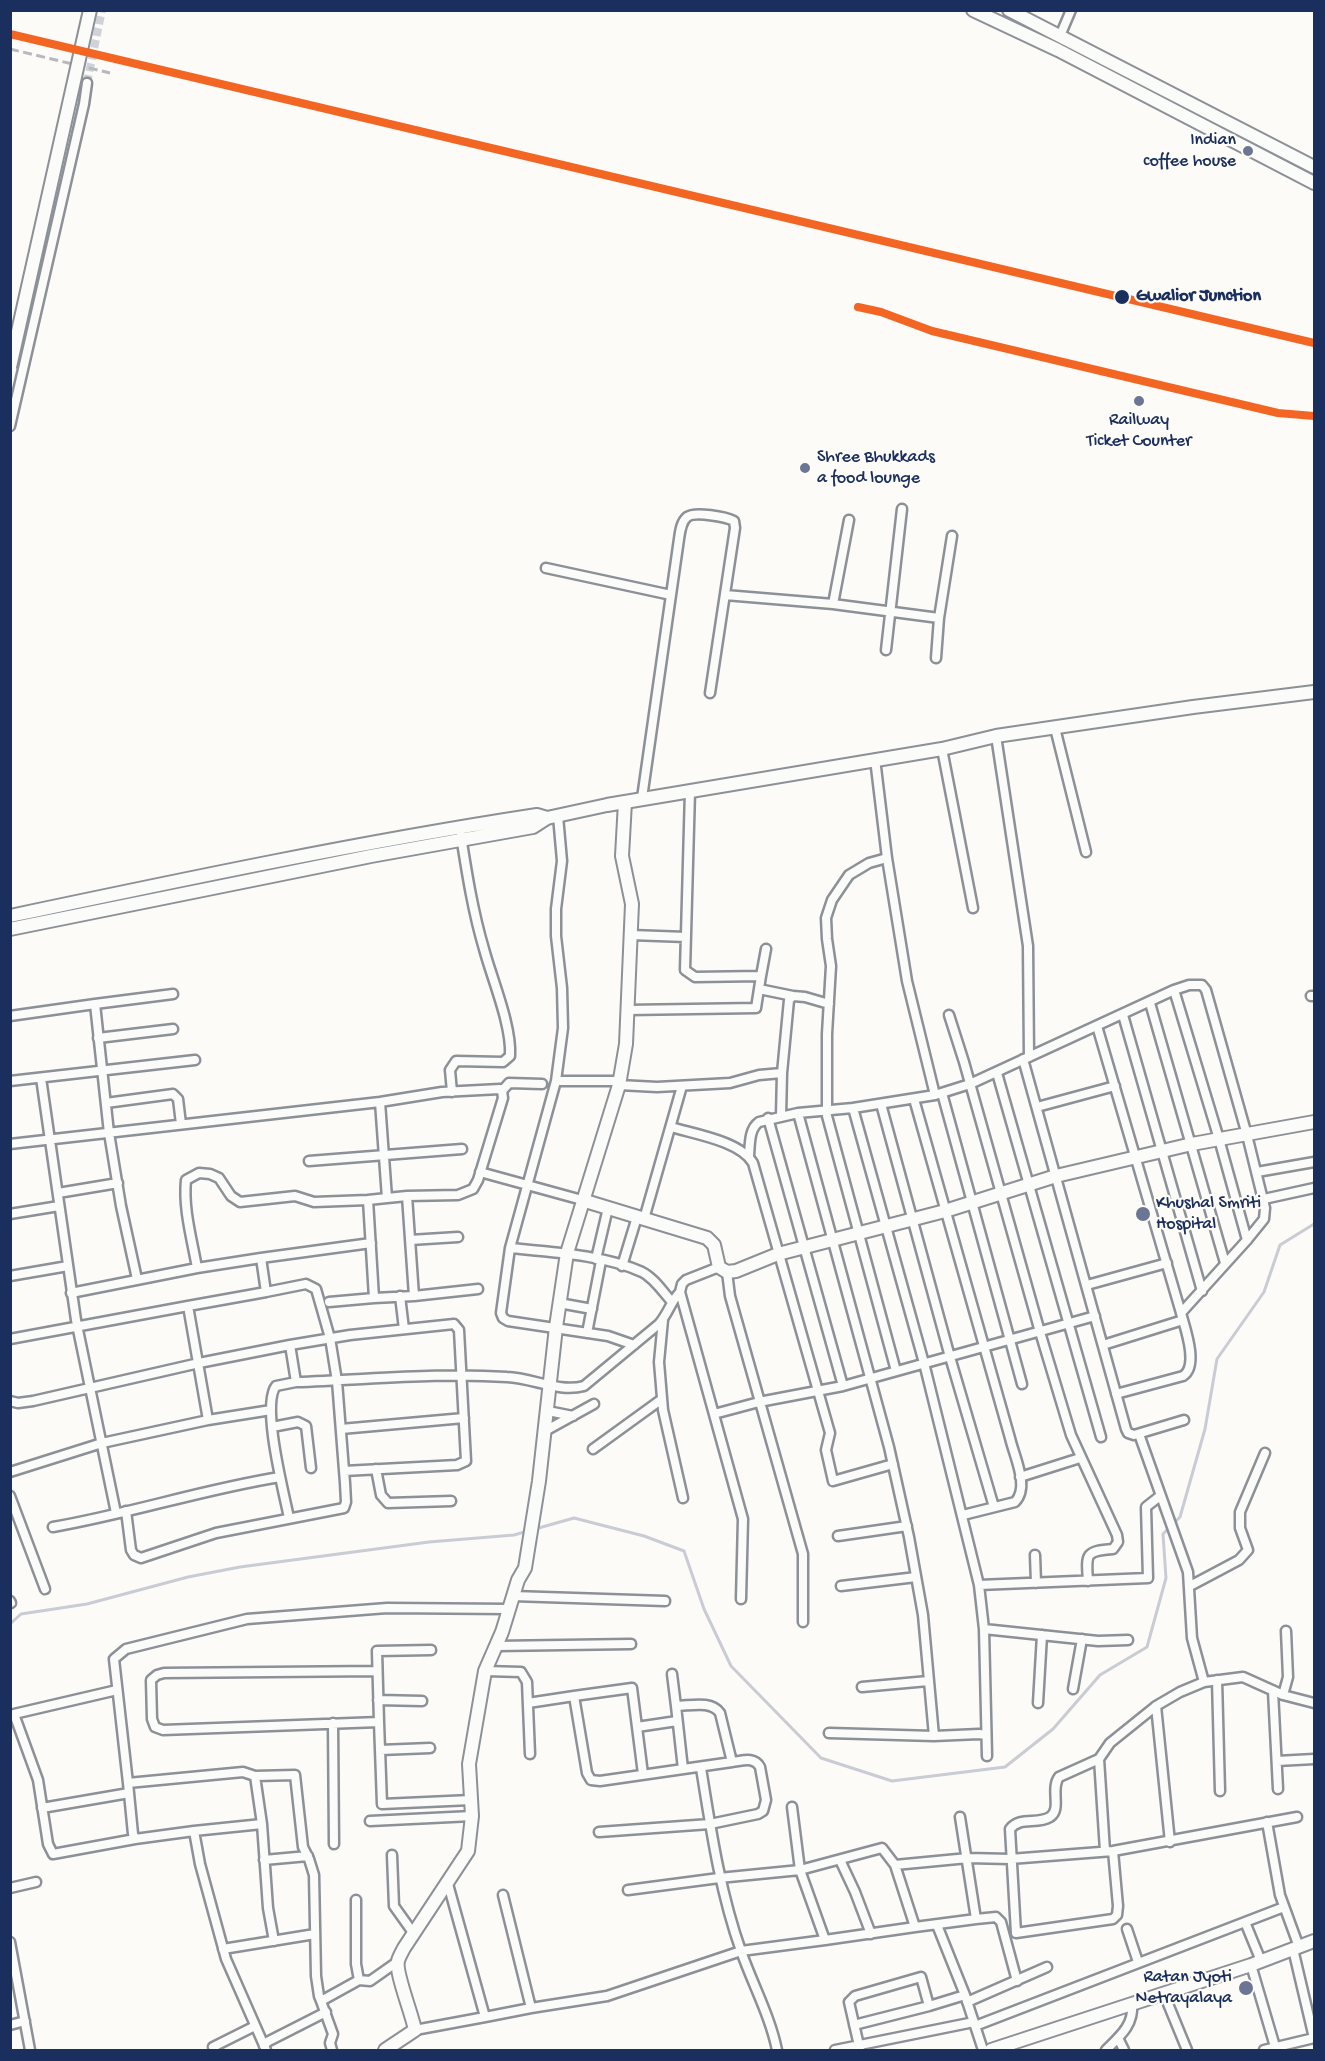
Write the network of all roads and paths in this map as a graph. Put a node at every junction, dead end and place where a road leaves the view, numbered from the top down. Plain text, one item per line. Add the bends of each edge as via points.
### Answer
1 (90, 10) edge
2 (973, 10) edge
3 (1009, 10) edge
4 (1071, 10) edge
5 (1060, 36) junction
6 (87, 83) tunnel mouth
7 (1314, 167) edge
8 (1314, 183) edge
9 (10, 367) edge
10 (10, 426) edge
11 (902, 509) dead end
12 (849, 520) dead end
13 (952, 536) dead end
14 (546, 568) dead end
15 (671, 595) junction
16 (725, 595) junction
17 (833, 604) junction
18 (892, 612) junction
19 (939, 618) junction
20 (886, 650) dead end
21 (936, 658) dead end
22 (1314, 692) edge
23 (710, 693) dead end
24 (1055, 728) junction
25 (996, 736) junction
26 (942, 749) junction
27 (875, 759) junction
28 (690, 791) junction
29 (642, 798) junction
30 (625, 802) junction
31 (553, 817) junction
32 (460, 833) junction
33 (1086, 852) dead end
34 (887, 858) junction
35 (973, 908) dead end
36 (10, 916) edge
37 (10, 929) edge
38 (631, 935) junction
39 (686, 937) junction
40 (766, 949) dead end
41 (761, 976) junction
42 (759, 989) junction
43 (1174, 990) junction
44 (173, 994) dead end
45 (793, 996) junction
46 (1150, 1003) junction
47 (95, 1004) junction
48 (829, 1004) junction
49 (628, 1010) junction
50 (949, 1015) dead end
51 (1123, 1015) junction
52 (10, 1016) edge
53 (1097, 1026) junction
54 (173, 1029) dead end
55 (99, 1038) junction
56 (1026, 1058) junction
57 (195, 1060) dead end
58 (102, 1071) junction
59 (782, 1073) junction
60 (997, 1073) junction
61 (41, 1078) junction
62 (10, 1082) edge
63 (556, 1082) junction
64 (620, 1083) junction
65 (542, 1084) dead end
66 (970, 1084) junction
67 (682, 1086) junction
68 (1115, 1086) junction
69 (502, 1091) junction
70 (452, 1092) junction
71 (938, 1094) junction
72 (914, 1099) junction
73 (380, 1102) junction
74 (106, 1103) junction
75 (881, 1104) junction
76 (1037, 1107) junction
77 (853, 1108) junction
78 (828, 1110) junction
79 (798, 1113) junction
80 (781, 1116) junction
81 (768, 1118) junction
82 (1314, 1122) edge
83 (180, 1124) junction
84 (671, 1127) junction
85 (109, 1133) junction
86 (1247, 1135) junction
87 (50, 1139) junction
88 (1219, 1139) junction
89 (10, 1144) edge
90 (1192, 1144) junction
91 (462, 1149) dead end
92 (1163, 1151) junction
93 (384, 1155) junction
94 (749, 1156) junction
95 (1137, 1157) junction
96 (309, 1161) dead end
97 (1314, 1162) edge
98 (480, 1172) junction
99 (1257, 1172) junction
100 (1056, 1176) junction
101 (117, 1184) junction
102 (528, 1185) junction
103 (1028, 1186) junction
104 (1314, 1188) edge
105 (58, 1192) junction
106 (1001, 1195) junction
107 (407, 1196) junction
108 (387, 1198) junction
109 (1264, 1199) junction
110 (368, 1200) junction
111 (582, 1200) junction
112 (973, 1203) junction
113 (59, 1206) junction
114 (608, 1208) junction
115 (945, 1211) junction
116 (10, 1214) edge
117 (640, 1218) junction
118 (914, 1220) junction
119 (888, 1227) junction
120 (858, 1233) junction
121 (458, 1238) dead end
122 (410, 1240) junction
123 (832, 1240) junction
124 (1247, 1240) junction
125 (371, 1243) junction
126 (804, 1246) junction
127 (510, 1248) junction
128 (567, 1253) junction
129 (778, 1254) junction
130 (261, 1258) junction
131 (598, 1260) junction
132 (1167, 1263) junction
133 (1225, 1263) junction
134 (68, 1266) junction
135 (622, 1266) junction
136 (197, 1268) junction
137 (723, 1269) junction
138 (10, 1276) edge
139 (137, 1279) junction
140 (1087, 1285) junction
141 (478, 1289) dead end
142 (1202, 1291) junction
143 (266, 1292) junction
144 (680, 1292) junction
145 (71, 1293) junction
146 (400, 1296) junction
147 (414, 1296) junction
148 (374, 1298) junction
149 (329, 1302) dead end
150 (672, 1302) junction
151 (559, 1303) junction
152 (188, 1306) junction
153 (592, 1309) junction
154 (1095, 1316) junction
155 (1182, 1316) junction
156 (663, 1319) junction
157 (1069, 1324) junction
158 (77, 1327) junction
159 (556, 1327) junction
160 (404, 1329) junction
161 (1040, 1332) junction
162 (587, 1333) junction
163 (330, 1338) junction
164 (10, 1339) edge
165 (1010, 1340) junction
166 (290, 1345) junction
167 (633, 1345) junction
168 (1103, 1345) junction
169 (983, 1348) junction
170 (950, 1357) junction
171 (199, 1363) junction
172 (924, 1363) junction
173 (896, 1371) junction
174 (462, 1375) junction
175 (871, 1378) junction
176 (337, 1381) junction
177 (296, 1382) junction
178 (1022, 1384) dead end
179 (550, 1386) junction
180 (843, 1386) junction
181 (91, 1388) junction
182 (817, 1390) junction
183 (1116, 1394) junction
184 (662, 1399) junction
185 (10, 1401) edge
186 (759, 1402) junction
187 (594, 1404) dead end
188 (271, 1410) junction
189 (548, 1411) junction
190 (714, 1414) junction
191 (573, 1416) junction
192 (464, 1418) junction
193 (208, 1420) junction
194 (1184, 1420) dead end
195 (272, 1426) junction
196 (341, 1428) junction
197 (545, 1431) junction
198 (1139, 1434) junction
199 (1101, 1437) dead end
200 (102, 1443) junction
201 (593, 1449) dead end
202 (1265, 1453) dead end
203 (1080, 1458) junction
204 (893, 1464) junction
205 (311, 1468) dead end
206 (376, 1469) junction
207 (344, 1471) junction
208 (10, 1472) edge
209 (280, 1477) junction
210 (1020, 1477) junction
211 (10, 1496) edge
212 (1160, 1496) junction
213 (683, 1498) dead end
214 (451, 1501) dead end
215 (994, 1507) junction
216 (126, 1511) junction
217 (117, 1513) junction
218 (963, 1515) junction
219 (289, 1518) junction
220 (907, 1526) junction
221 (52, 1527) dead end
222 (838, 1536) dead end
223 (1035, 1555) dead end
224 (916, 1577) junction
225 (1088, 1581) junction
226 (1036, 1583) junction
227 (979, 1585) junction
228 (841, 1586) dead end
229 (1190, 1586) junction
230 (45, 1589) dead end
231 (514, 1593) junction
232 (741, 1599) dead end
233 (665, 1601) dead end
234 (509, 1609) junction
235 (803, 1622) dead end
236 (984, 1629) junction
237 (1286, 1631) dead end
238 (1042, 1635) junction
239 (1082, 1639) junction
240 (1128, 1640) dead end
241 (631, 1644) dead end
242 (496, 1646) junction
243 (431, 1650) dead end
244 (377, 1671) junction
245 (485, 1671) junction
246 (672, 1674) dead end
247 (1216, 1680) junction
248 (928, 1681) junction
249 (1204, 1682) junction
250 (862, 1687) dead end
251 (1074, 1689) dead end
252 (117, 1690) junction
253 (1273, 1691) junction
254 (1283, 1695) junction
255 (574, 1696) junction
256 (378, 1700) junction
257 (422, 1701) dead end
258 (1038, 1703) dead end
259 (1314, 1703) edge
260 (528, 1704) junction
261 (676, 1706) junction
262 (1156, 1706) junction
263 (13, 1721) edge
264 (677, 1721) junction
265 (379, 1722) junction
266 (333, 1723) junction
267 (637, 1727) junction
268 (829, 1733) dead end
269 (986, 1735) junction
270 (934, 1736) junction
271 (430, 1748) dead end
272 (380, 1750) junction
273 (530, 1754) dead end
274 (987, 1756) dead end
275 (1099, 1759) junction
276 (1314, 1759) edge
277 (1277, 1761) junction
278 (732, 1762) junction
279 (701, 1768) junction
280 (683, 1769) junction
281 (643, 1774) junction
282 (255, 1776) junction
283 (128, 1783) junction
284 (1278, 1789) dead end
285 (1220, 1791) dead end
286 (129, 1793) junction
287 (471, 1800) junction
288 (446, 1801) junction
289 (792, 1807) dead end
290 (42, 1808) junction
291 (472, 1816) junction
292 (960, 1816) dead end
293 (446, 1817) junction
294 (1298, 1817) dead end
295 (370, 1821) dead end
296 (1267, 1822) junction
297 (262, 1824) junction
298 (710, 1824) junction
299 (194, 1831) junction
300 (598, 1832) dead end
301 (135, 1839) junction
302 (1170, 1842) junction
303 (334, 1844) dead end
304 (1109, 1851) junction
305 (392, 1855) dead end
306 (308, 1856) junction
307 (968, 1858) junction
308 (1010, 1859) junction
309 (264, 1860) junction
310 (840, 1860) junction
311 (895, 1865) junction
312 (800, 1870) junction
313 (719, 1878) junction
314 (36, 1881) dead end
315 (448, 1884) junction
316 (10, 1888) edge
317 (628, 1890) dead end
318 (503, 1895) dead end
319 (356, 1900) dead end
320 (1284, 1907) junction
321 (976, 1919) junction
322 (1245, 1922) junction
323 (937, 1925) junction
324 (915, 1927) junction
325 (1127, 1929) dead end
326 (1016, 1933) junction
327 (315, 1934) junction
328 (414, 1934) junction
329 (870, 1934) junction
330 (1004, 1935) junction
331 (825, 1940) junction
332 (274, 1941) junction
333 (1314, 1941) edge
334 (10, 1942) edge
335 (1296, 1948) junction
336 (223, 1949) junction
337 (741, 1951) junction
338 (397, 1962) junction
339 (1138, 1962) junction
340 (1256, 1963) junction
341 (1047, 1967) dead end
342 (359, 1980) junction
343 (1017, 1981) junction
344 (1164, 1994) junction
345 (966, 1998) junction
346 (321, 2001) junction
347 (1132, 2005) junction
348 (929, 2006) junction
349 (531, 2008) junction
350 (326, 2012) junction
351 (484, 2017) junction
352 (25, 2021) junction
353 (974, 2024) junction
354 (10, 2025) edge
355 (854, 2025) junction
356 (255, 2026) junction
357 (415, 2030) junction
358 (1118, 2038) junction
359 (1314, 2038) edge
360 (265, 2048) edge
361 (393, 2048) edge
362 (1275, 2048) edge
363 (860, 2049) edge
364 (30, 2050) edge
365 (216, 2050) edge
366 (332, 2050) edge
367 (777, 2050) edge
368 (835, 2050) edge
369 (982, 2050) edge
370 (991, 2050) edge
371 (1106, 2050) edge
372 (1124, 2050) edge
373 (1187, 2050) edge
374 (1264, 2050) edge

1 - 9 main road, bridge
2 - 8 main road
3 - 5 main road
4 - 5 street
5 - 7 main road
6 - 10 street
11 - 18 street
12 - 17 street
13 - 19 street
14 - 15 street
15 - 16 street via 682,524 687,516 695,514 734,521
15 - 29 street
16 - 17 street
16 - 23 street
17 - 18 street
18 - 19 street
18 - 20 street
19 - 21 street
22 - 24 main road
24 - 25 main road
24 - 33 street
25 - 26 main road
25 - 56 street via 1028,946
26 - 27 main road
26 - 35 street
27 - 28 main road
27 - 34 street
28 - 29 main road
28 - 39 street
29 - 30 main road
30 - 31 main road
30 - 38 main road via 622,856 633,904
31 - 32 main road via 533,827
31 - 63 street via 562,861 556,936 563,1028
32 - 36 main road via 252,866
32 - 37 main road
32 - 70 street via 510,1056 503,1062 456,1061 450,1070
34 - 48 street via 859,867 832,900 826,918 831,966
34 - 71 street via 907,981
38 - 39 street
38 - 49 main road
39 - 41 street via 683,961 689,974
40 - 41 street
41 - 42 street
42 - 45 street
42 - 49 street via 756,1008
43 - 46 street
43 - 86 street via 1196,984 1206,990
43 - 88 street
44 - 47 street
45 - 48 street
45 - 59 street via 789,1000
46 - 51 street
46 - 90 street
47 - 52 street
47 - 55 street
48 - 78 street
49 - 64 main road
50 - 66 street
51 - 53 street
51 - 92 street
53 - 56 street
53 - 68 street
54 - 55 street
55 - 58 street
56 - 60 street
56 - 76 street
57 - 58 street
58 - 61 street
58 - 74 street
59 - 67 street via 730,1083
59 - 80 street
60 - 66 street
60 - 103 street
61 - 62 street
61 - 87 street
63 - 64 street
63 - 102 street
64 - 67 street
64 - 111 main road
65 - 69 street via 509,1083
66 - 71 street
66 - 106 street
67 - 84 street
68 - 76 street
68 - 95 street
69 - 70 street
69 - 98 street
70 - 73 street
71 - 72 street
71 - 112 street
72 - 75 street
72 - 115 street
73 - 83 street
73 - 93 street
74 - 83 street via 173,1094 178,1099
74 - 85 street
75 - 77 street
75 - 118 street
76 - 100 street
77 - 78 street
77 - 119 street
78 - 79 street
78 - 120 street via 828,1124
79 - 80 street
79 - 123 street
80 - 81 street
81 - 94 street via 754,1125
81 - 126 street
82 - 86 main road
83 - 85 street
84 - 94 street via 732,1146
84 - 117 street
85 - 87 street
85 - 101 street
86 - 88 main road
86 - 99 street
87 - 89 street
87 - 105 street
88 - 90 main road
88 - 124 street
90 - 92 main road
90 - 133 street
91 - 93 street
92 - 95 main road
92 - 142 street
93 - 96 street
93 - 108 street
94 - 129 street
95 - 100 main road
95 - 132 street
97 - 99 street
98 - 102 street
98 - 107 street via 473,1190 466,1193
99 - 109 street
100 - 103 main road
100 - 140 street
101 - 105 street
101 - 139 street
102 - 111 street
102 - 127 street
103 - 106 main road
103 - 157 street
104 - 109 street
105 - 113 street
106 - 112 main road
106 - 161 street
107 - 108 street
107 - 122 street
108 - 110 street
109 - 124 street via 1264,1219
110 - 125 street
110 - 136 street via 314,1202 295,1196 240,1202 219,1178 199,1173 191,1176 186,1180 185,1200
111 - 114 main road
111 - 128 main road
112 - 115 main road
112 - 165 street
113 - 116 street
113 - 134 street
114 - 117 main road
114 - 131 street
115 - 118 main road
115 - 169 street
117 - 135 street
117 - 137 main road via 707,1238 714,1245
118 - 119 main road
118 - 170 street
119 - 120 main road
119 - 172 street
120 - 123 main road
120 - 173 street
121 - 122 street
122 - 147 street
123 - 126 main road
123 - 175 street
124 - 133 street
125 - 130 street
125 - 148 street
126 - 129 main road
126 - 180 street
127 - 128 street
127 - 159 street via 503,1318
128 - 131 street
128 - 151 main road
129 - 137 main road via 736,1271
129 - 182 street
130 - 136 street
130 - 143 street
131 - 135 street
131 - 153 street
132 - 140 street
132 - 155 street
133 - 142 street
134 - 138 street
134 - 145 street
135 - 150 street via 648,1276
136 - 139 street
137 - 144 street via 686,1280
137 - 186 street
139 - 145 street
140 - 154 street
141 - 147 street
142 - 155 street
143 - 152 street
143 - 163 street via 306,1284 316,1289
144 - 150 street
144 - 190 street
145 - 158 street
146 - 147 street
146 - 148 street
146 - 160 street
148 - 149 street
150 - 156 street
151 - 153 street
151 - 159 main road
152 - 158 street
152 - 171 street
153 - 162 street
154 - 157 street
154 - 168 street
155 - 168 street
155 - 183 street via 1191,1357 1188,1373
156 - 167 street
156 - 184 street via 659,1362
157 - 161 street
157 - 199 street
158 - 164 street
158 - 181 street
159 - 162 street
159 - 179 main road
160 - 163 street
160 - 174 street via 457,1326
161 - 165 street
161 - 203 street
162 - 167 street
163 - 166 street
163 - 176 street
165 - 169 street
165 - 178 street
166 - 171 street
166 - 177 street
167 - 179 street via 584,1386
168 - 183 street
169 - 170 street
169 - 210 street
170 - 172 street
170 - 215 street
171 - 181 street
171 - 193 street
172 - 173 street
172 - 218 street
173 - 175 street
174 - 176 street
174 - 179 street via 510,1377
174 - 192 street
175 - 180 street
175 - 204 street
176 - 177 street
176 - 196 street
177 - 188 street via 276,1386
179 - 189 main road
180 - 182 street
181 - 185 street via 33,1401
181 - 200 street
182 - 186 street
182 - 204 street via 830,1433 826,1450 833,1481
183 - 198 street via 1128,1432
184 - 201 street
184 - 213 street
186 - 190 street
186 - 235 street via 803,1554
187 - 191 street
188 - 193 street
188 - 195 street
189 - 191 street
189 - 197 main road
190 - 232 street via 743,1519
191 - 197 street
192 - 196 street
192 - 206 street via 467,1455 462,1463
193 - 200 street
194 - 198 street
195 - 205 street via 298,1422 306,1426
195 - 209 street
196 - 207 street
197 - 231 main road via 525,1568
198 - 212 street
200 - 208 street
200 - 217 street
202 - 229 street via 1240,1512 1240,1528 1248,1550 1239,1560
203 - 210 street
203 - 225 street via 1118,1542 1113,1549 1096,1550 1088,1556
204 - 220 street
206 - 207 street
206 - 214 street via 381,1495 388,1503
207 - 219 street via 344,1508
209 - 216 street
209 - 219 street
210 - 215 street via 1020,1498
211 - 230 street
212 - 225 street via 1146,1507 1148,1578
212 - 229 street
215 - 218 street
216 - 217 street
216 - 219 street via 131,1550 141,1558 216,1533
217 - 221 street
218 - 227 street
220 - 222 street
220 - 224 street
223 - 226 street
224 - 228 street
224 - 248 street
225 - 226 street
226 - 227 street
227 - 236 street
229 - 249 street via 1192,1638
231 - 233 street
231 - 234 main road
234 - 242 main road
234 - 252 street via 387,1608 247,1619 126,1649 114,1659
236 - 238 street
236 - 269 street
237 - 254 street via 1288,1677
238 - 239 street
238 - 258 street
239 - 240 street
239 - 251 street
241 - 242 street
242 - 245 main road
243 - 244 street via 377,1651
244 - 256 street
244 - 266 street via 164,1673 151,1680 152,1719 163,1730
245 - 260 street via 521,1672 527,1682
245 - 287 main road via 469,1764
246 - 261 street
247 - 249 street
247 - 253 street via 1243,1677
247 - 285 street
248 - 250 street
248 - 270 street
249 - 262 street
252 - 263 street via 14,1714
252 - 283 street
253 - 254 street
253 - 277 street
254 - 259 street
255 - 260 street
255 - 267 street via 632,1688
255 - 281 street via 591,1780
256 - 257 street
256 - 265 street
260 - 273 street
261 - 264 street
261 - 278 street via 716,1707
262 - 275 street via 1110,1743
262 - 302 street
263 - 290 street via 38,1780
264 - 267 street
264 - 280 street
265 - 266 street
265 - 272 street
266 - 303 street
267 - 281 street
268 - 270 street
269 - 270 street
269 - 274 street
271 - 272 street
272 - 288 street via 382,1804
275 - 304 street
275 - 308 street via 1059,1778 1051,1817 1012,1825
276 - 277 street
277 - 284 street
278 - 279 street
278 - 298 street via 757,1762 765,1807 758,1814
279 - 280 street
279 - 298 street
280 - 281 street
282 - 283 street via 243,1772
282 - 297 street
282 - 306 street via 295,1775 303,1847
283 - 286 street
286 - 290 street
286 - 301 street
287 - 288 street
287 - 291 main road
288 - 293 street
289 - 312 street
290 - 301 street via 53,1854
291 - 293 street
291 - 315 main road via 468,1851
292 - 307 street
293 - 295 street
294 - 296 street
296 - 302 street
296 - 320 street
297 - 299 street
297 - 309 street
298 - 300 street
298 - 313 street
299 - 301 street
299 - 336 street
302 - 304 street
304 - 308 street
304 - 326 street via 1118,1906 1113,1919
305 - 328 street via 394,1906
306 - 309 street
306 - 327 street via 314,1875
307 - 308 street
307 - 311 street
307 - 321 street
308 - 326 street
309 - 332 street
310 - 311 street via 882,1848
310 - 312 street
310 - 329 street
311 - 324 street
312 - 313 street
312 - 331 street
313 - 317 street
313 - 337 street
314 - 316 street
315 - 328 main road
315 - 351 street
318 - 349 street
319 - 342 street
320 - 322 street
320 - 335 street
321 - 323 street
321 - 330 street via 996,1917
322 - 339 street
322 - 340 street
323 - 324 street
323 - 345 street
324 - 329 street
325 - 339 street
326 - 330 street
327 - 332 street
327 - 346 street
328 - 338 main road
329 - 331 street
330 - 343 street
331 - 337 street
332 - 336 street
333 - 335 main road
334 - 352 street
335 - 340 main road
335 - 359 street
336 - 356 street
337 - 349 street via 607,1996
337 - 367 street via 773,2029
338 - 342 street via 370,1980
338 - 357 main road
339 - 353 street
340 - 344 main road
340 - 362 street
341 - 343 street
342 - 346 street
343 - 345 street
344 - 347 main road
344 - 373 street
345 - 348 street
345 - 353 street
346 - 350 street
347 - 358 street via 1130,2021
347 - 370 main road
348 - 355 street
348 - 355 street via 921,1977 855,1996 849,2002
349 - 351 street
350 - 360 street via 267,2042
350 - 366 street via 333,2034
351 - 357 street
352 - 354 street
352 - 364 street
353 - 363 street
353 - 369 street
355 - 363 street
356 - 360 street
356 - 365 street via 213,2047
357 - 361 main road
358 - 371 street
358 - 372 street
359 - 362 street
362 - 374 street
363 - 368 street

